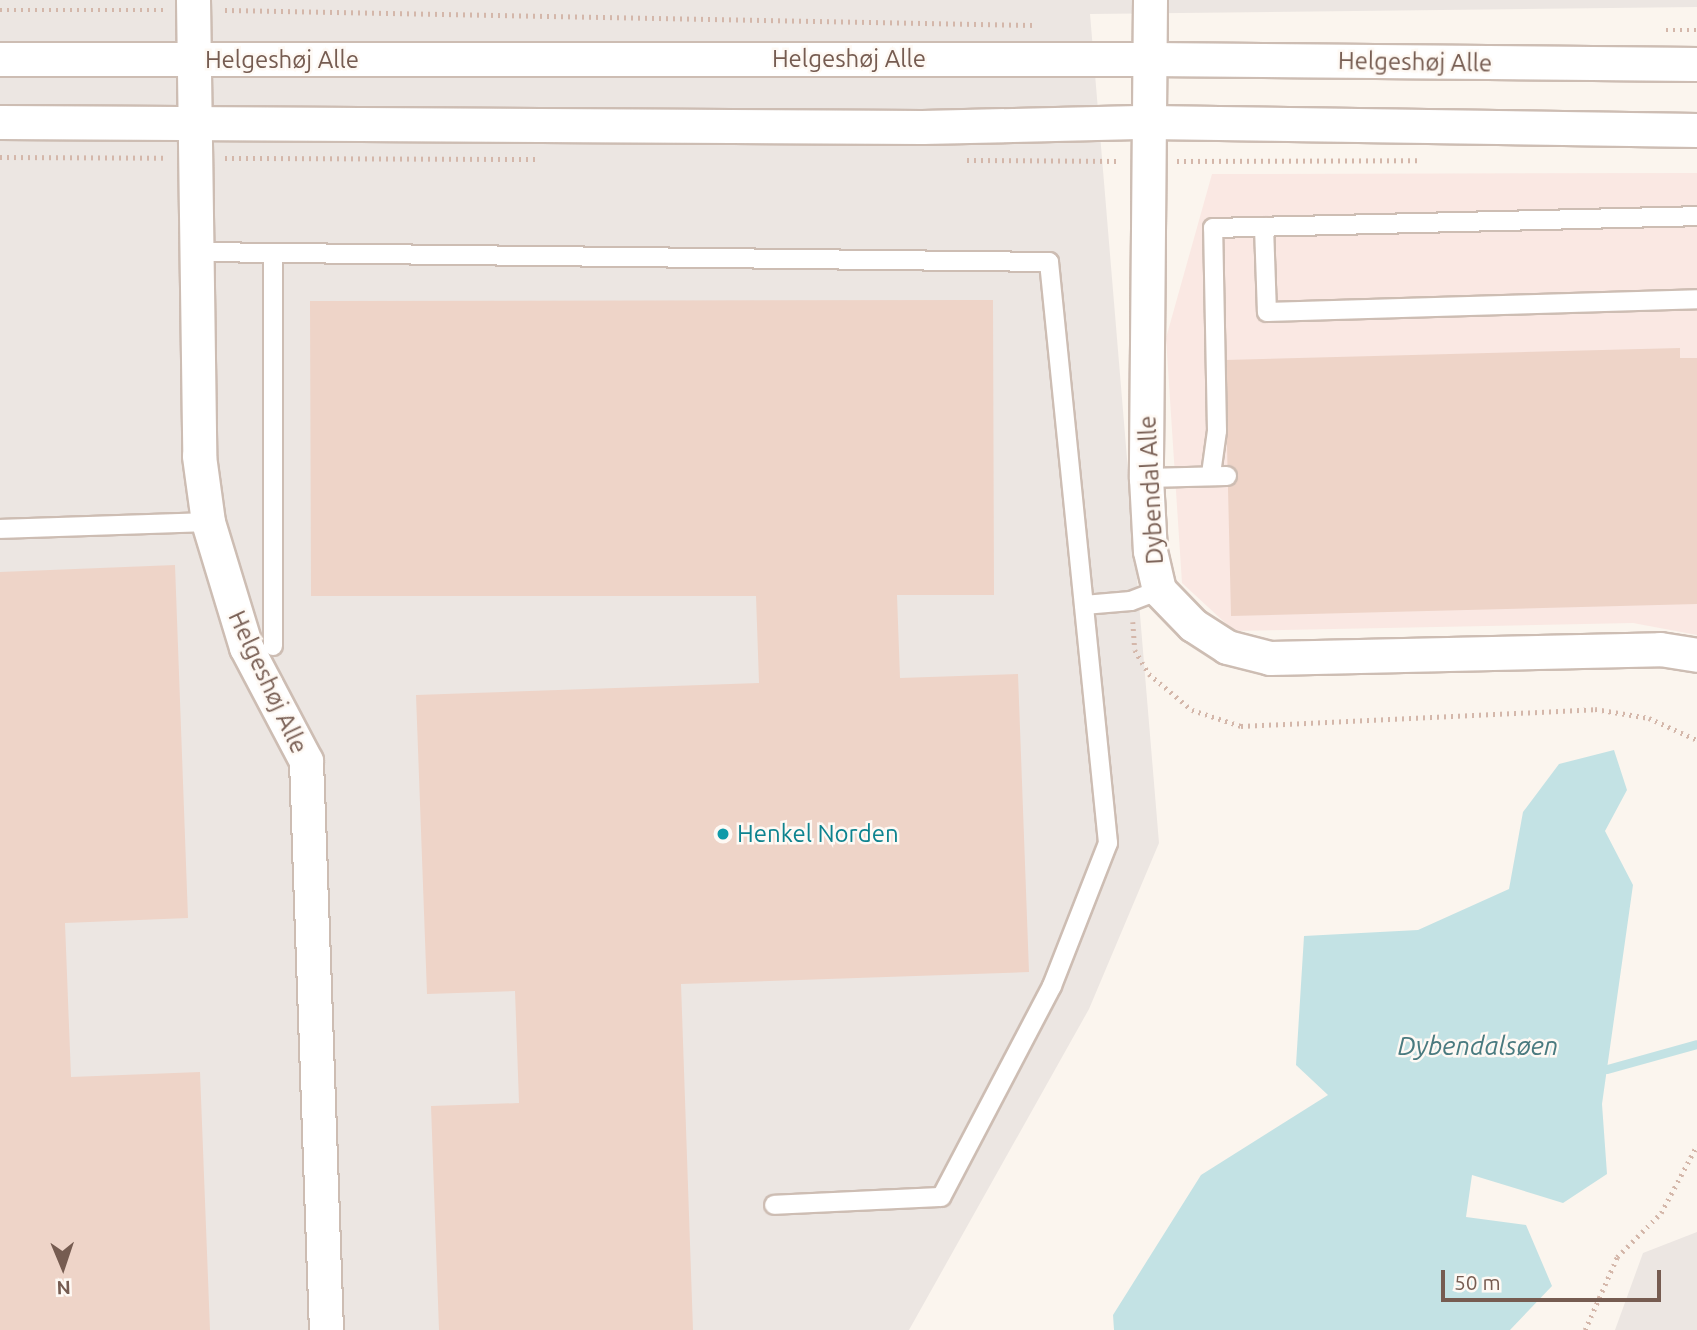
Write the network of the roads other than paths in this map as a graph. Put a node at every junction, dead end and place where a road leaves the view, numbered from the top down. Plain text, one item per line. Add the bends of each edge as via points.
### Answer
1 (1150, 0) edge
2 (193, 5) edge
3 (0, 59) edge
4 (1150, 59) junction
5 (194, 60) junction
6 (1697, 64) edge
7 (194, 121) junction
8 (0, 122) edge
9 (1149, 122) junction
10 (1697, 130) edge
11 (1697, 216) edge
12 (1264, 227) junction
13 (197, 252) junction
14 (273, 253) junction
15 (1697, 299) edge
16 (1146, 478) junction
17 (208, 522) junction
18 (0, 529) edge
19 (1145, 596) junction
20 (1084, 605) junction
21 (273, 646) dead end
22 (1697, 655) edge
23 (774, 1205) dead end
24 (326, 1330) edge

1 - 4 street, Dybendal Alle
2 - 5 street, Helgeshøj Alle
3 - 5 street, Helgeshøj Alle
4 - 5 street, Helgeshøj Alle
4 - 6 street, Helgeshøj Alle
4 - 9 street, Dybendal Alle
5 - 7 street, Helgeshøj Alle
7 - 8 street
7 - 9 street via 908,127
7 - 13 street, Helgeshøj Alle
9 - 10 street
9 - 16 street, Dybendal Alle
11 - 12 lane
12 - 15 lane via 1267,312
12 - 16 lane via 1213,228 1219,475
13 - 14 lane
13 - 17 street, Helgeshøj Alle via 199,456
14 - 20 lane via 1049,262
14 - 21 lane
16 - 19 street, Dybendal Alle via 1150,551
17 - 18 lane
17 - 24 street, Helgeshøj Alle via 246,647 306,761
19 - 20 lane
19 - 22 street, Dybendal Alle via 1227,647 1270,657 1660,649
20 - 23 lane via 1108,843 1052,986 941,1196

